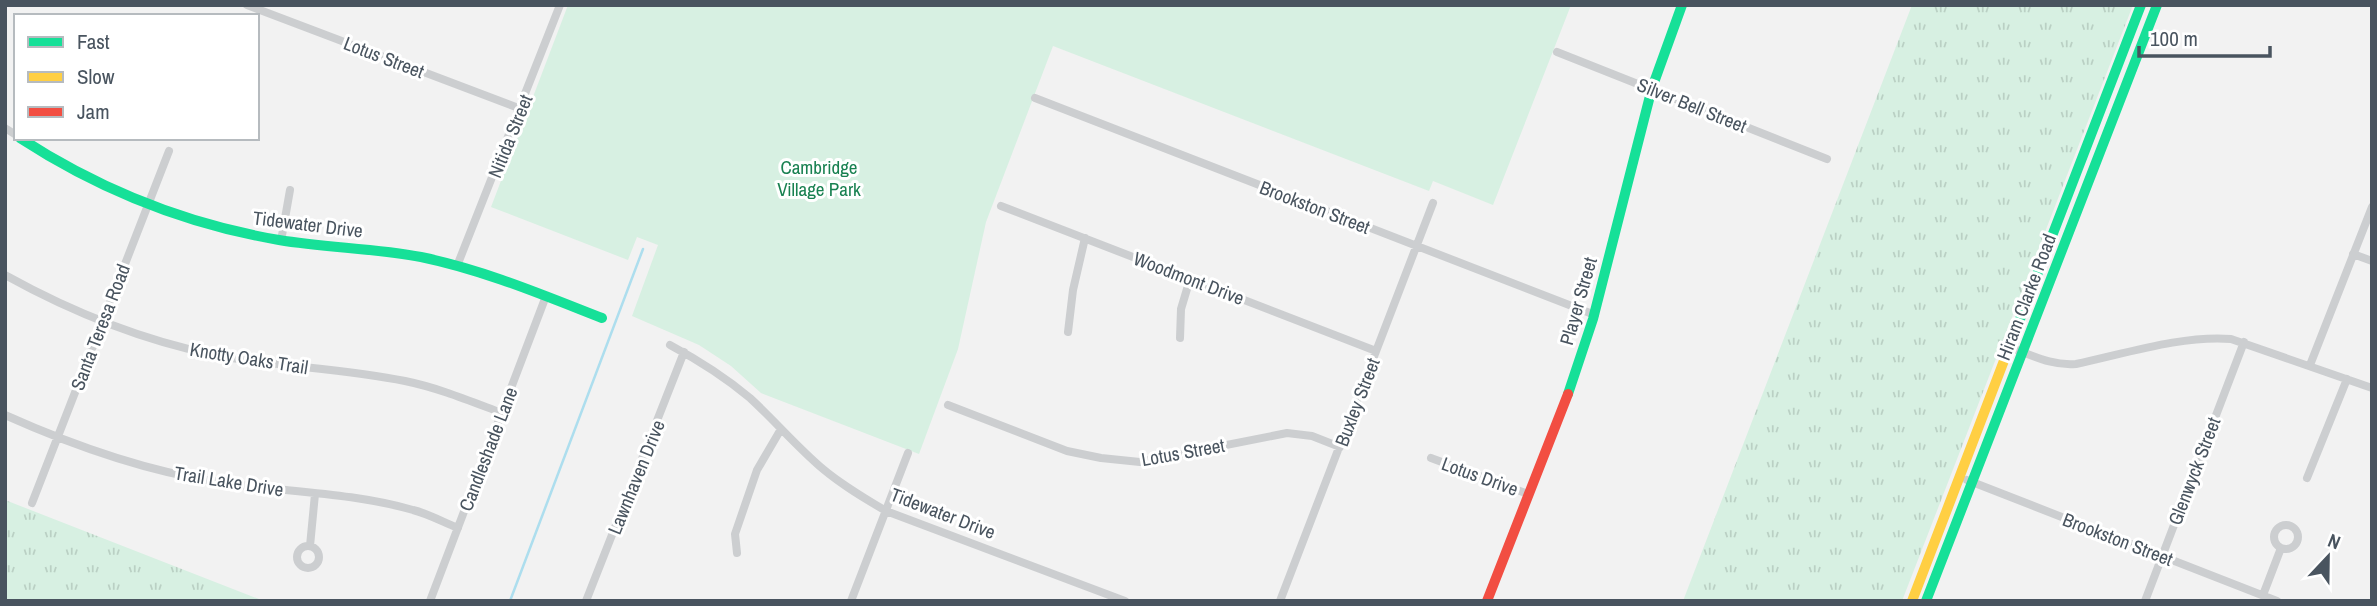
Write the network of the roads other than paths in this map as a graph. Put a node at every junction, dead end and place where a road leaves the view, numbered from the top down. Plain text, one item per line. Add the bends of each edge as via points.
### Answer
1 (247, 5) edge
2 (560, 5) edge
3 (1682, 5) edge
4 (2141, 5) edge
5 (2155, 6) edge
6 (1557, 52) dead end
7 (1652, 88) junction
8 (1035, 98) dead end
9 (2103, 105) junction
10 (521, 109) junction
11 (2117, 110) junction
12 (24, 140) edge
13 (169, 151) dead end
14 (1827, 159) dead end
15 (290, 190) dead end
16 (1433, 203) dead end
17 (147, 205) junction
18 (1001, 206) dead end
19 (2372, 206) edge
20 (2062, 209) junction
21 (2076, 216) junction
22 (1085, 238) junction
23 (281, 241) junction
24 (1417, 246) junction
25 (2353, 254) junction
26 (2372, 261) edge
27 (457, 266) junction
28 (5, 275) edge
29 (1190, 279) junction
30 (546, 296) junction
31 (1595, 316) junction
32 (602, 318) dead end
33 (103, 321) junction
34 (1068, 332) dead end
35 (1180, 338) dead end
36 (2244, 342) junction
37 (670, 345) dead end
38 (2009, 347) junction
39 (1377, 351) junction
40 (684, 352) junction
41 (2023, 352) junction
42 (2310, 365) junction
43 (2347, 379) junction
44 (2372, 388) edge
45 (948, 405) dead end
46 (502, 413) junction
47 (5, 415) edge
48 (781, 429) junction
49 (58, 436) junction
50 (1340, 447) junction
51 (908, 453) dead end
52 (1431, 458) dead end
53 (1959, 478) junction
54 (2308, 478) dead end
55 (1972, 482) junction
56 (315, 494) junction
57 (1528, 494) junction
58 (32, 503) dead end
59 (886, 511) junction
60 (458, 528) junction
61 (310, 546) dead end
62 (2281, 548) dead end
63 (737, 553) dead end
64 (2162, 556) junction
65 (2263, 595) junction
66 (430, 601) edge
67 (586, 601) edge
68 (851, 601) edge
69 (1125, 601) edge
70 (1280, 601) edge
71 (1487, 601) edge
72 (1912, 601) edge
73 (1926, 601) edge
74 (2145, 601) edge
75 (2277, 601) edge

1 - 10 street, Lotus Street
2 - 10 street, Nitida Street
3 - 7 main road, Player Street
4 - 9 main road, Hiram Clarke Road
5 - 11 main road, Hiram Clarke Road
6 - 7 street, Silver Bell Street
7 - 14 street, Silver Bell Street
7 - 31 main road, Player Street
8 - 24 street, Brookston Street
9 - 11 main road
9 - 20 main road, Hiram Clarke Road
10 - 27 street, Nitida Street
11 - 21 main road, Hiram Clarke Road
12 - 17 main road, Tidewater Drive via 75,172
13 - 17 street, Santa Teresa Road
15 - 23 street
16 - 24 street, Buxley Street
17 - 23 main road, Tidewater Drive via 186,220
17 - 33 street, Santa Teresa Road
18 - 22 street, Woodmont Drive
19 - 25 street
20 - 21 main road
20 - 38 main road, Hiram Clarke Road
21 - 41 main road, Hiram Clarke Road
22 - 29 street, Woodmont Drive
22 - 34 street
23 - 27 main road, Tidewater Drive via 386,251
24 - 31 street, Brookston Street
24 - 39 street, Buxley Street
25 - 26 street
25 - 42 street
27 - 30 main road, Tidewater Drive
28 - 33 street, Knotty Oaks Trail
29 - 35 street via 1181,309
29 - 39 street, Woodmont Drive
30 - 32 main road, Tidewater Drive
30 - 46 street, Candleshade Lane
31 - 57 main road, Player Street
33 - 46 street, Knotty Oaks Trail via 213,354 406,381
33 - 49 street, Santa Teresa Road
36 - 41 street via 2215,337 2062,365
36 - 42 street
36 - 64 street, Glenwyck Street
37 - 40 street, Tidewater Drive
38 - 41 street
38 - 53 main road, Hiram Clarke Road
39 - 50 street, Buxley Street
40 - 48 street, Tidewater Drive via 725,378
40 - 67 street, Lawnhaven Drive
41 - 55 main road, Hiram Clarke Road
42 - 43 street
43 - 44 street
43 - 54 street
45 - 50 street, Lotus Street via 1067,451 1101,458 1140,462 1287,433
46 - 60 street, Candleshade Lane
47 - 49 street, Trail Lake Drive
48 - 59 street, Tidewater Drive via 823,470
48 - 63 street via 757,470 735,534
49 - 56 street, Trail Lake Drive via 181,475
49 - 58 street, Santa Teresa Road
50 - 70 street, Buxley Street
51 - 59 street
52 - 57 street, Lotus Drive
53 - 55 street, Brookston Street
53 - 72 main road, Hiram Clarke Road
55 - 64 street, Brookston Street
55 - 73 main road, Hiram Clarke Road
56 - 60 street, Trail Lake Drive via 415,510
56 - 61 street
57 - 71 main road, Player Street
59 - 68 street
59 - 69 street, Tidewater Drive
60 - 66 street, Candleshade Lane
62 - 65 street
64 - 65 street, Brookston Street
64 - 74 street, Glenwyck Street
65 - 75 street, Brookston Street

